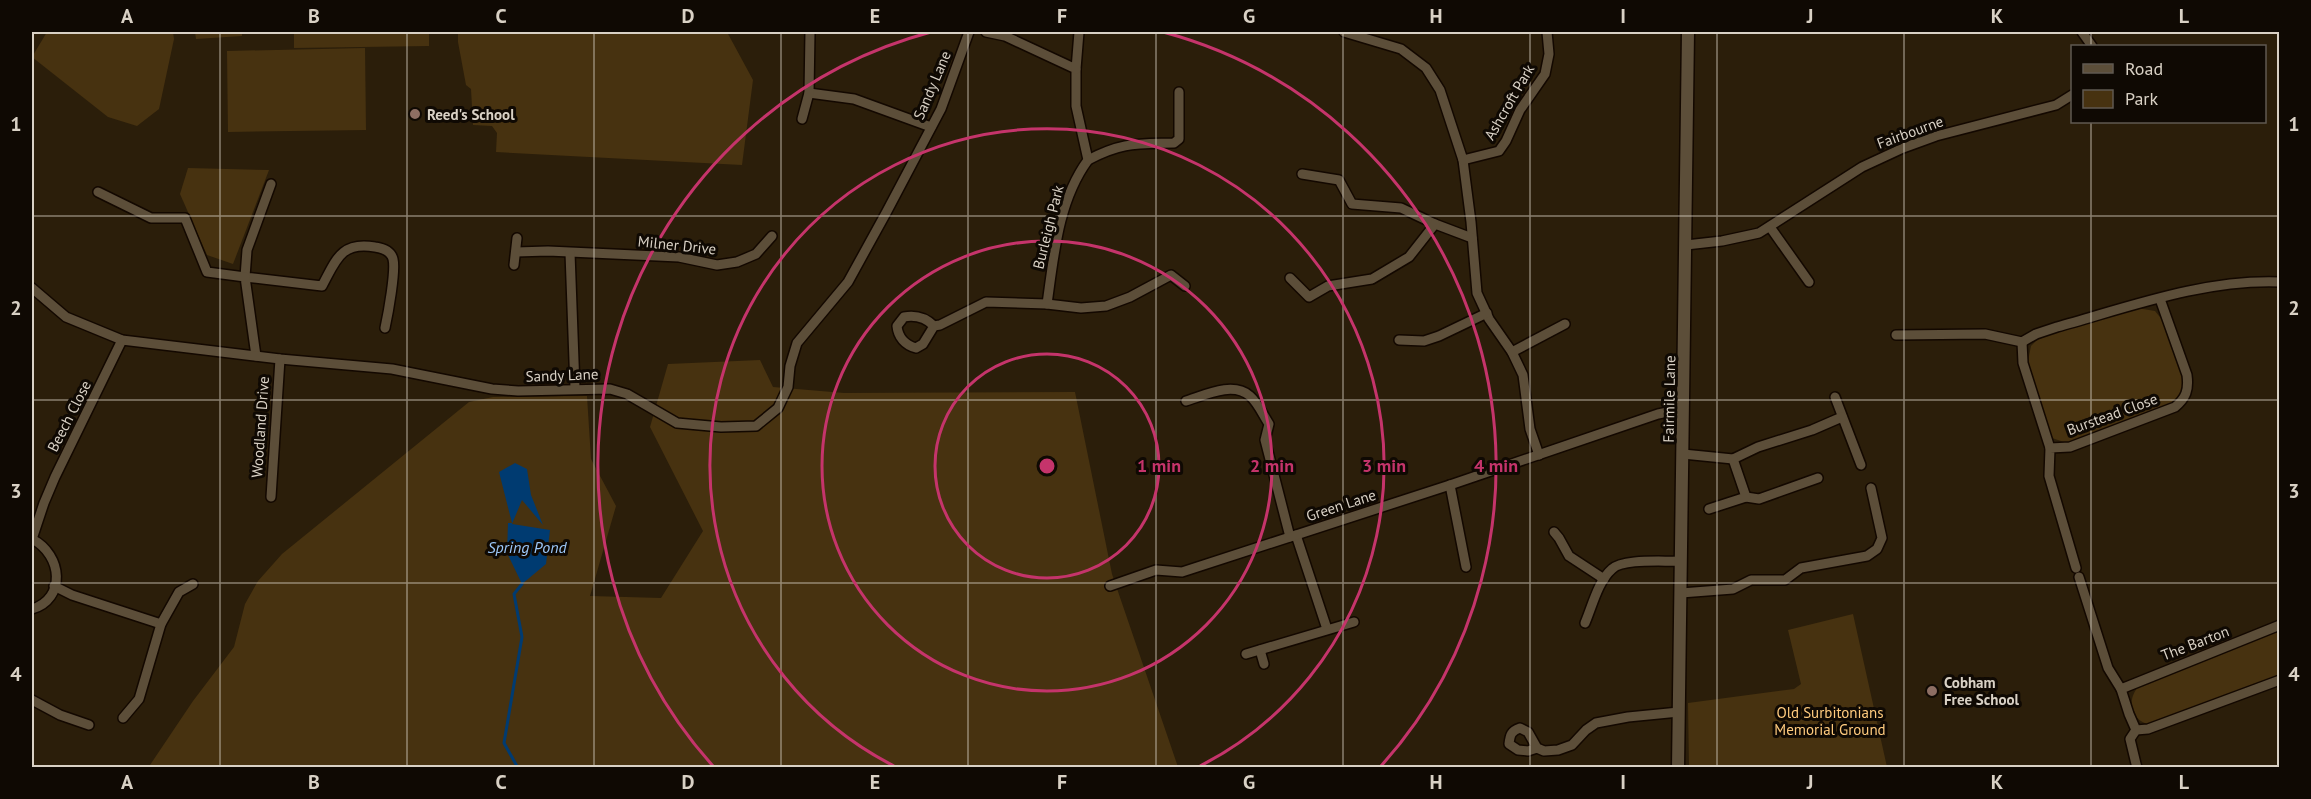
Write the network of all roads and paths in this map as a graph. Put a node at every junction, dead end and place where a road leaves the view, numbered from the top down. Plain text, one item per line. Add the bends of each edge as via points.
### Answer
1 (810, 32) edge
2 (969, 32) edge
3 (986, 32) edge
4 (1079, 32) edge
5 (1344, 32) edge
6 (1547, 32) edge
7 (1688, 32) edge
8 (2082, 32) edge
9 (2091, 45) edge
10 (1076, 69) junction
11 (1179, 92) dead end
12 (809, 93) junction
13 (2071, 96) edge
14 (802, 119) dead end
15 (931, 127) junction
16 (1088, 160) junction
17 (1463, 160) junction
18 (1302, 174) dead end
19 (272, 184) dead end
20 (98, 192) dead end
21 (1435, 224) junction
22 (1770, 227) junction
23 (772, 236) dead end
24 (517, 238) dead end
25 (1472, 238) junction
26 (1686, 245) junction
27 (516, 252) junction
28 (570, 253) junction
29 (514, 265) dead end
30 (245, 277) junction
31 (1290, 278) dead end
32 (1809, 282) dead end
33 (2280, 282) edge
34 (1185, 286) dead end
35 (32, 288) edge
36 (2160, 299) junction
37 (1047, 304) junction
38 (1487, 313) junction
39 (1565, 324) dead end
40 (934, 326) dead end
41 (386, 328) dead end
42 (1896, 334) dead end
43 (122, 340) junction
44 (1399, 340) dead end
45 (2022, 342) junction
46 (1512, 352) junction
47 (256, 356) junction
48 (280, 359) junction
49 (575, 388) junction
50 (1834, 397) dead end
51 (1186, 401) dead end
52 (1683, 409) junction
53 (1842, 417) junction
54 (2050, 448) junction
55 (1683, 454) junction
56 (1539, 455) junction
57 (1733, 459) junction
58 (1861, 465) dead end
59 (1818, 478) dead end
60 (1450, 485) junction
61 (1871, 488) dead end
62 (271, 497) dead end
63 (1746, 497) junction
64 (1709, 509) dead end
65 (1554, 532) dead end
66 (1293, 536) junction
67 (32, 539) edge
68 (1681, 561) junction
69 (1466, 567) dead end
70 (1604, 579) junction
71 (193, 584) dead end
72 (54, 586) junction
73 (1110, 586) dead end
74 (1681, 593) junction
75 (32, 609) edge
76 (1354, 622) dead end
77 (1585, 623) dead end
78 (162, 624) junction
79 (2280, 625) edge
80 (1327, 629) junction
81 (1260, 650) junction
82 (1246, 654) dead end
83 (1264, 664) dead end
84 (2280, 680) edge
85 (2121, 689) junction
86 (32, 700) edge
87 (1679, 712) junction
88 (123, 718) dead end
89 (89, 725) dead end
90 (2136, 729) junction
91 (1537, 748) dead end
92 (1678, 768) edge
93 (2137, 768) edge

1 - 12 street
2 - 15 street, Sandy Lane
3 - 10 street via 1005,36
4 - 10 street
5 - 17 street via 1401,49 1426,68 1440,90
6 - 17 street, Ashcroft Park via 1549,54 1545,74 1520,110 1506,141 1498,151
7 - 26 street, Fairmile Lane
8 - 9 street
10 - 16 street via 1076,106
11 - 16 street via 1179,139 1174,143 1126,144
12 - 14 street
12 - 15 street via 854,99
13 - 22 street, Fairbourne via 2056,105 1903,148 1862,167
15 - 49 street, Sandy Lane via 848,282 797,344 788,387 778,408 756,426 677,423 627,394 610,389
16 - 37 street, Burleigh Park via 1076,177 1065,207
17 - 25 street
18 - 21 street via 1339,180 1352,204 1401,208
19 - 30 street via 247,250
20 - 30 street via 151,218 185,218 207,272
21 - 25 street
21 - 31 street via 1409,257 1372,279 1328,286 1309,297
22 - 26 street, Fairbourne via 1722,241
22 - 32 street
23 - 28 street, Milner Drive via 756,254 717,265 679,257
24 - 27 street
25 - 38 street via 1477,293
26 - 52 street, Fairmile Lane
27 - 28 street, Milner Drive
27 - 29 street
28 - 49 street
30 - 41 street via 322,286 335,261 349,246 381,248 393,259
30 - 47 street
33 - 36 street via 2223,285
34 - 37 street via 1171,275 1106,306
35 - 43 street, Sandy Lane via 66,317
36 - 45 street via 2057,327
36 - 54 street, Burstead Close via 2187,375 2182,401 2070,447
37 - 40 street via 986,302
38 - 44 street via 1424,341
38 - 46 street
39 - 46 street
42 - 45 street via 1985,334
43 - 47 street, Sandy Lane
43 - 67 street, Beech Close via 51,486
45 - 54 street via 2023,363
46 - 56 street via 1522,375 1530,429
47 - 48 street, Sandy Lane
48 - 49 street, Sandy Lane via 392,369 492,389
48 - 62 street, Woodland Drive
50 - 53 street
51 - 66 street via 1231,389 1251,398 1269,424 1265,440
52 - 55 street, Fairmile Lane
52 - 56 street, Green Lane
53 - 57 street
53 - 58 street
54 - 85 street via 2049,476 2077,573 2108,668
55 - 57 street
55 - 68 street, Fairmile Lane
56 - 60 street, Green Lane
57 - 63 street
59 - 63 street via 1759,499
60 - 66 street, Green Lane
60 - 69 street
61 - 74 street via 1882,538 1877,549 1867,555 1802,568 1785,580 1751,580 1733,589
63 - 64 street
65 - 70 street via 1569,556
66 - 73 street, Green Lane via 1182,572 1156,570
66 - 80 street
67 - 72 street, Beech Close via 44,546 55,565
68 - 70 street via 1623,563 1612,568
68 - 74 street, Fairmile Lane
70 - 77 street
71 - 78 street via 179,592
72 - 75 street via 51,595
72 - 78 street
74 - 87 street, Fairmile Lane
76 - 80 street
78 - 88 street via 139,699
79 - 85 street, The Barton
80 - 81 street
81 - 82 street
81 - 83 street
84 - 90 street via 2158,727
85 - 90 street
86 - 89 street
87 - 91 street via 1596,723 1572,745 1558,750
87 - 92 street, Fairmile Lane
90 - 93 street via 2130,739

